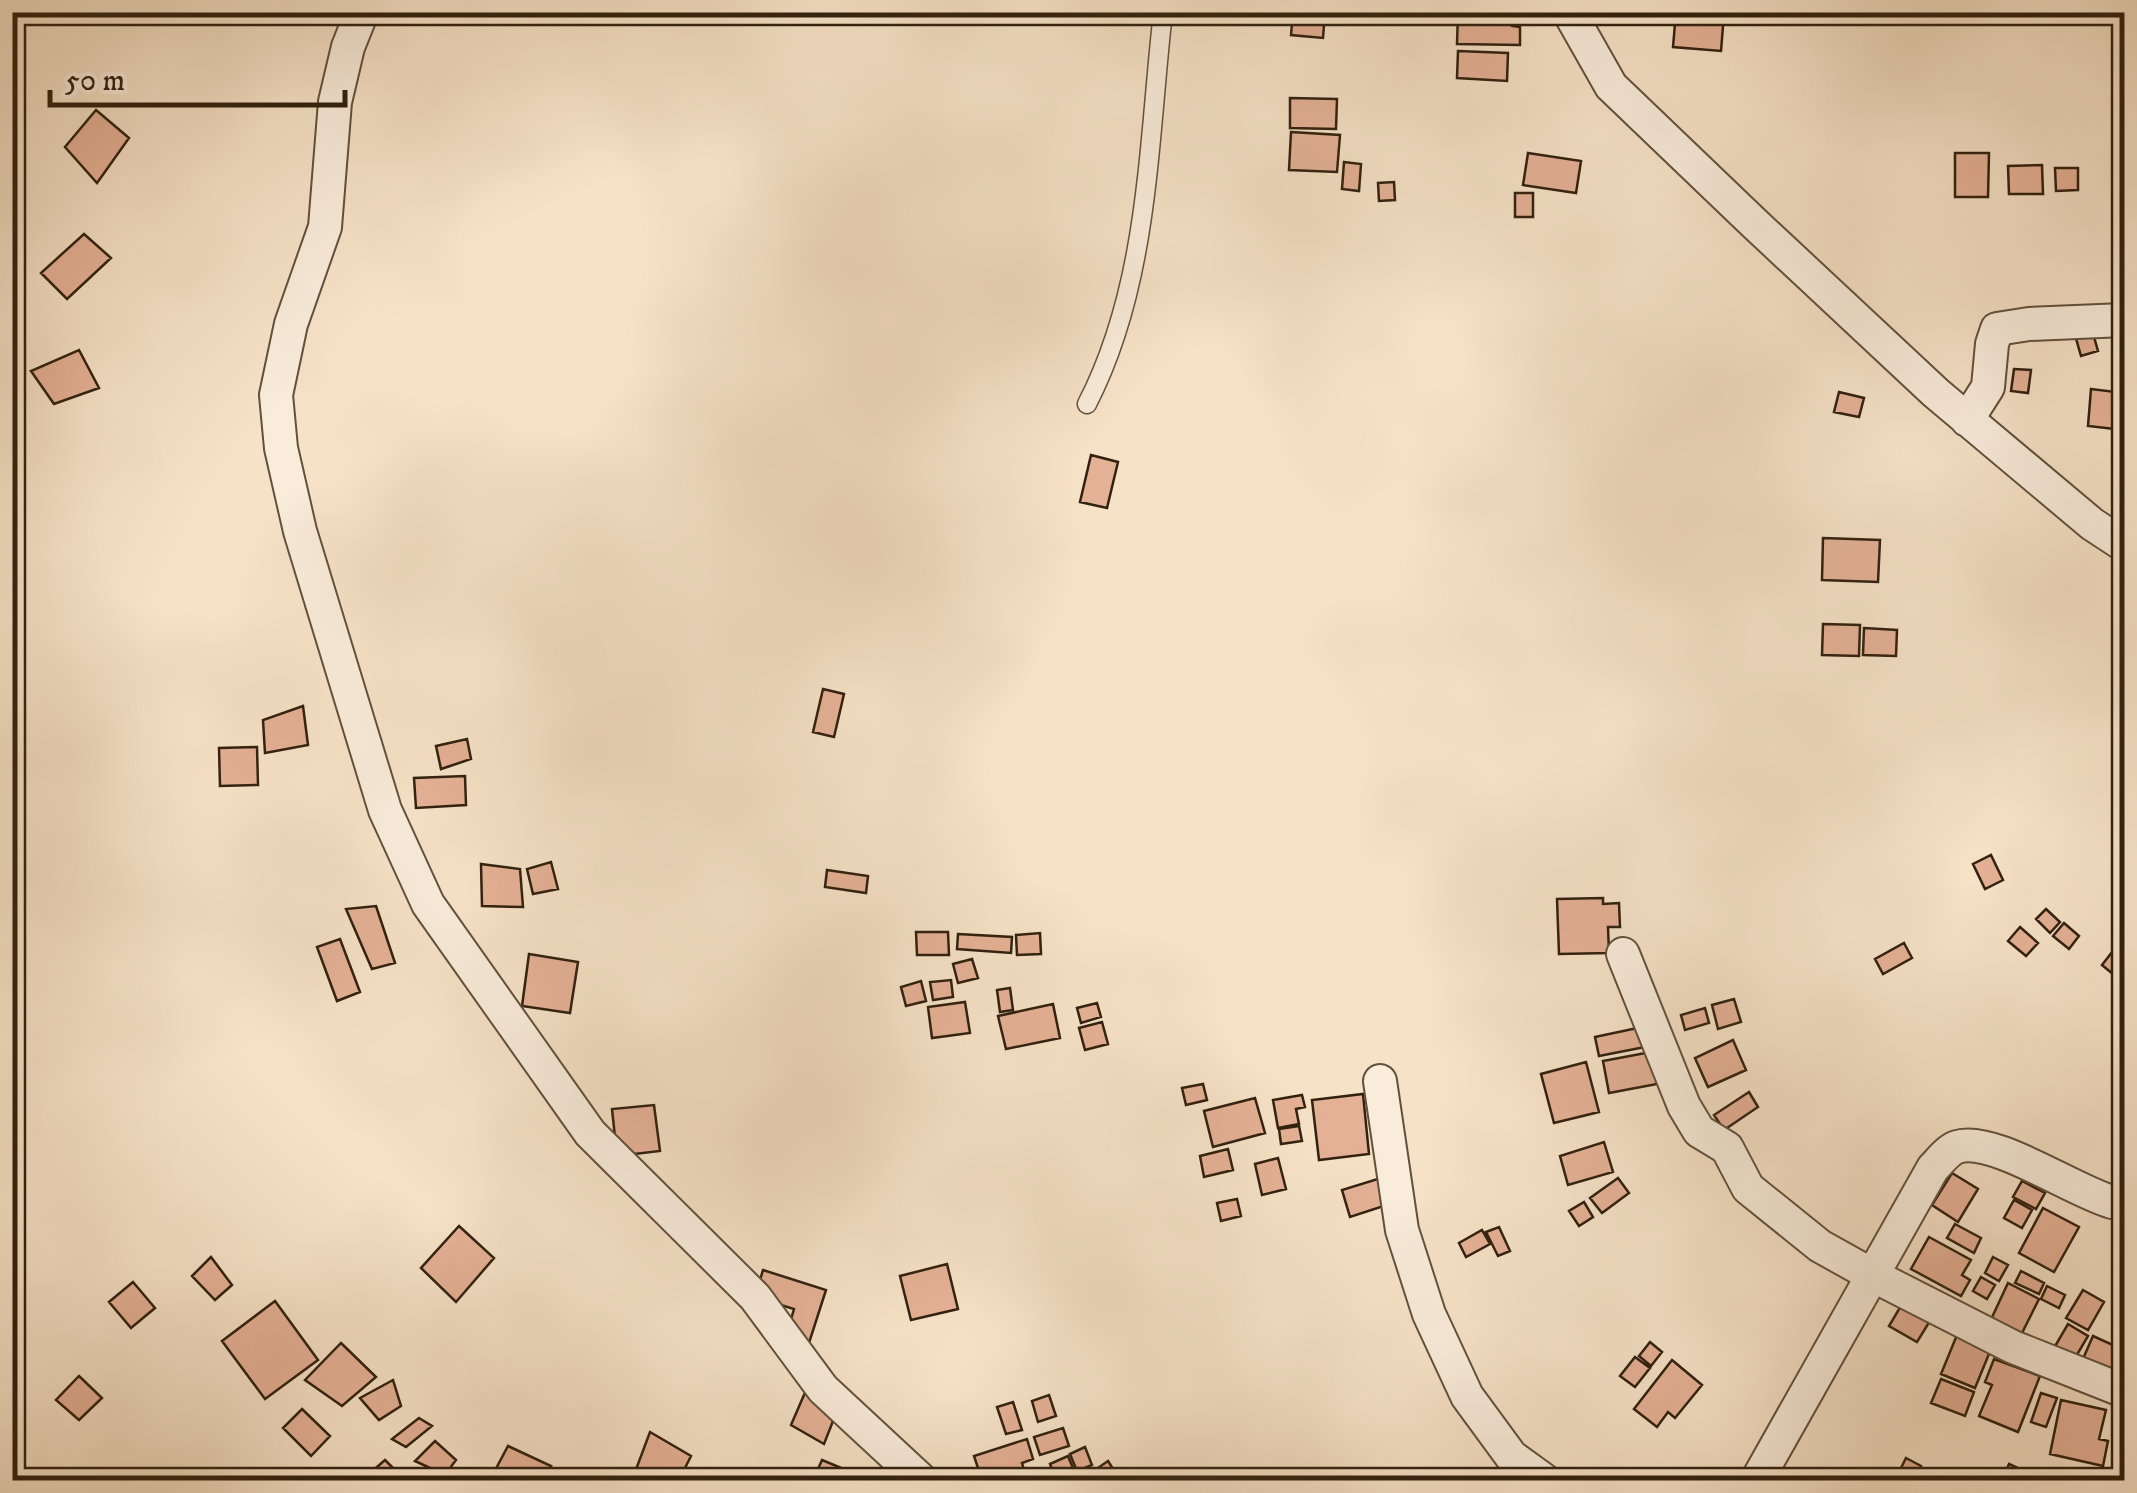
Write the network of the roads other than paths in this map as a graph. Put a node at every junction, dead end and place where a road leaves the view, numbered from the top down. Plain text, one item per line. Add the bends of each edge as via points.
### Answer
1 (362, 12) edge
2 (1163, 12) edge
3 (1569, 12) edge
4 (2124, 320) edge
5 (1087, 404) dead end
6 (1966, 420) junction
7 (2124, 545) edge
8 (1623, 954) dead end
9 (1380, 1080) dead end
10 (2124, 1196) edge
11 (1872, 1275) junction
12 (2124, 1391) edge
13 (921, 1480) edge
14 (1544, 1480) edge
15 (1757, 1480) edge

1 - 13 street via 336,102 325,228 291,324 276,395 300,532 385,810 428,904 590,1134 755,1297 823,1389
2 - 5 lane via 1136,251 1110,360
3 - 6 street via 1611,86
4 - 6 street via 1996,329 1988,386
6 - 7 street
8 - 11 street via 1698,1131 1726,1148 1748,1188 1820,1246
9 - 14 street via 1402,1230 1429,1314 1467,1396 1511,1456
10 - 11 street via 2112,1202 2090,1196 1983,1145 1954,1147 1933,1168
11 - 12 street via 2012,1347
11 - 15 street

